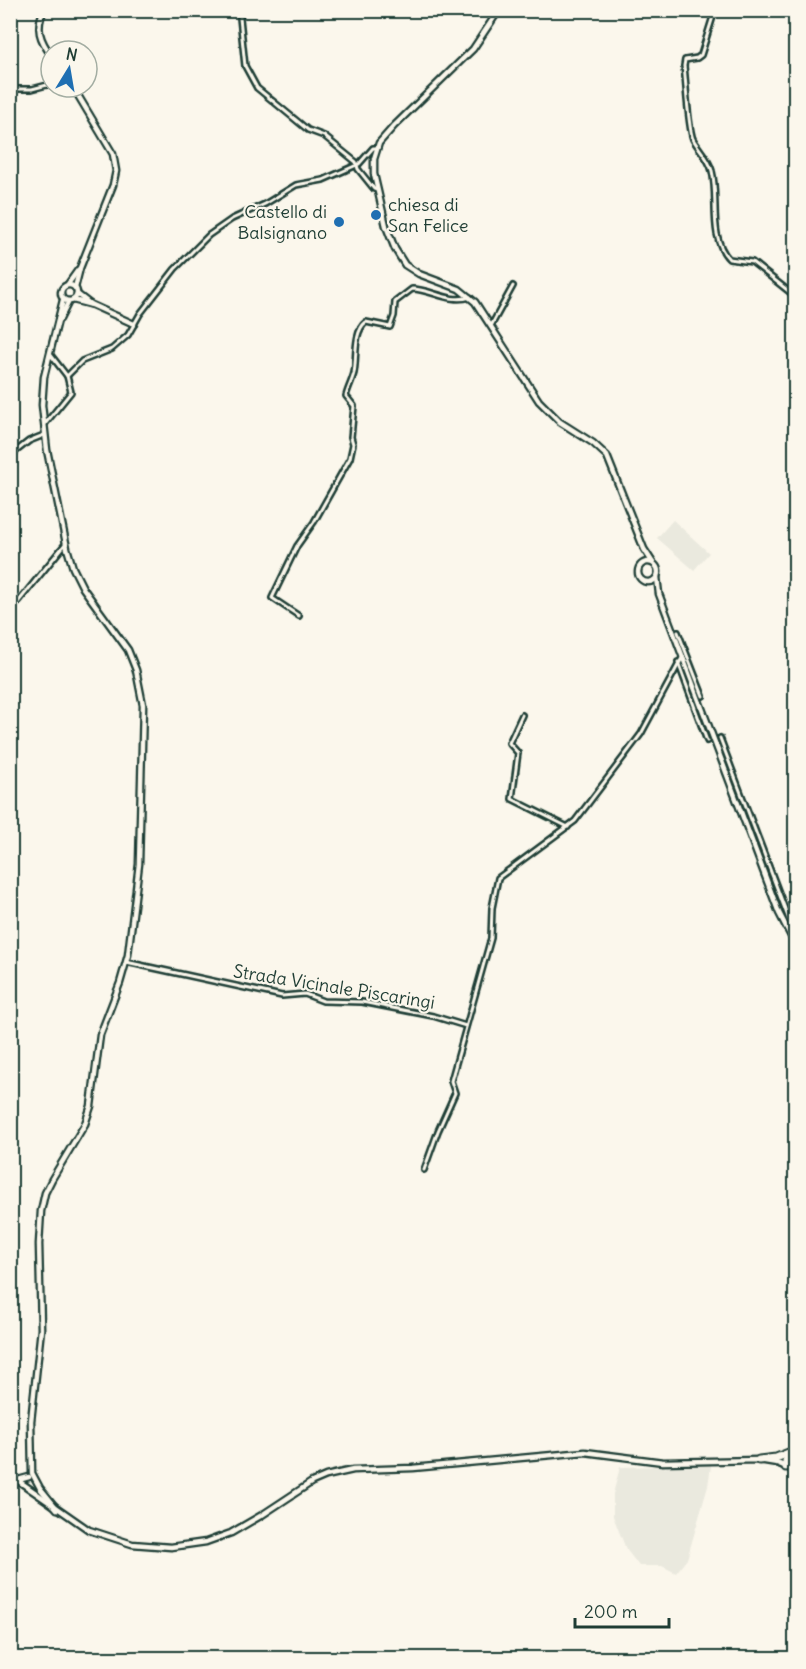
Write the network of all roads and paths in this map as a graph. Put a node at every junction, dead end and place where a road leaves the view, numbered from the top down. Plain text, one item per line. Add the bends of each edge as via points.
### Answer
1 (44, 10) edge
2 (241, 10) edge
3 (499, 10) edge
4 (715, 10) edge
5 (41, 39) edge
6 (39, 87) edge
7 (10, 89) edge
8 (79, 99) edge
9 (376, 148) junction
10 (357, 165) junction
11 (377, 190) junction
12 (80, 268) junction
13 (68, 285) junction
14 (513, 286) dead end
15 (75, 288) junction
16 (77, 294) junction
17 (470, 297) junction
18 (795, 297) edge
19 (68, 300) junction
20 (92, 305) junction
21 (134, 324) junction
22 (492, 326) junction
23 (48, 352) junction
24 (67, 376) junction
25 (44, 426) junction
26 (44, 435) junction
27 (10, 456) edge
28 (66, 543) junction
29 (644, 549) junction
30 (645, 562) junction
31 (653, 563) junction
32 (657, 577) junction
33 (648, 582) junction
34 (658, 594) junction
35 (10, 612) edge
36 (299, 616) dead end
37 (678, 632) dead end
38 (680, 660) junction
39 (690, 671) junction
40 (703, 696) dead end
41 (522, 715) dead end
42 (720, 738) dead end
43 (707, 741) dead end
44 (738, 794) junction
45 (568, 827) junction
46 (794, 929) edge
47 (795, 936) edge
48 (795, 946) edge
49 (126, 962) junction
50 (466, 1026) junction
51 (424, 1170) dead end
52 (794, 1452) edge
53 (759, 1460) junction
54 (786, 1467) junction
55 (795, 1471) edge
56 (10, 1475) edge
57 (32, 1476) junction
58 (16, 1479) junction
59 (27, 1488) junction
60 (57, 1509) junction

1 - 5 main road via 39,23
2 - 10 street via 245,66 257,88
3 - 9 main road via 473,49
4 - 18 street via 701,55 685,60 684,66 693,139 706,156 716,190 716,227 729,260 752,262
6 - 7 street
8 - 12 main road via 113,154 116,171
9 - 10 street
9 - 11 main road via 373,166
10 - 11 street
10 - 21 street via 323,180 296,185 209,235 175,269
11 - 17 main road via 386,226 405,265
12 - 13 main road
12 - 15 main road
13 - 15 main road
13 - 19 main road via 60,291
14 - 22 street
15 - 16 main road
16 - 19 main road
16 - 20 main road
17 - 22 main road
17 - 36 street via 445,297 412,289 395,302 390,327 363,323 346,396 354,406 350,458 297,546 272,597
19 - 20 main road
19 - 23 main road
20 - 21 main road
21 - 24 street via 112,349 82,361
22 - 29 main road via 539,401 560,422 607,456
23 - 24 street
23 - 25 main road via 43,386
24 - 25 street via 70,396
25 - 26 main road
26 - 27 street
26 - 28 main road
28 - 35 street
28 - 49 main road via 83,588 128,650 143,705 139,864
29 - 30 main road
29 - 31 main road
30 - 31 main road
30 - 33 main road via 638,573 642,581
31 - 32 main road
32 - 33 main road
32 - 34 main road
33 - 34 main road
34 - 38 main road
37 - 39 street
38 - 39 main road
38 - 43 street
38 - 45 street via 641,734
39 - 40 street
39 - 44 main road
41 - 45 street via 509,743 518,753 512,799
42 - 44 street
44 - 46 street
44 - 48 main road via 779,913
45 - 50 street via 498,878 491,938
46 - 47 street
49 - 50 street, Strada Vicinale Piscaringi via 282,996 304,994 322,1001 362,1002
49 - 57 main road via 100,1035 86,1124 52,1179 41,1211 41,1329 31,1421
50 - 51 street via 451,1081 455,1093
52 - 53 highway
52 - 54 highway
53 - 54 main road
53 - 60 main road via 663,1462 585,1452 353,1470 312,1482 231,1533 206,1542 171,1547 108,1538
54 - 55 main road
56 - 58 main road
57 - 58 main road
57 - 59 main road
57 - 60 main road
58 - 59 main road
59 - 60 main road

